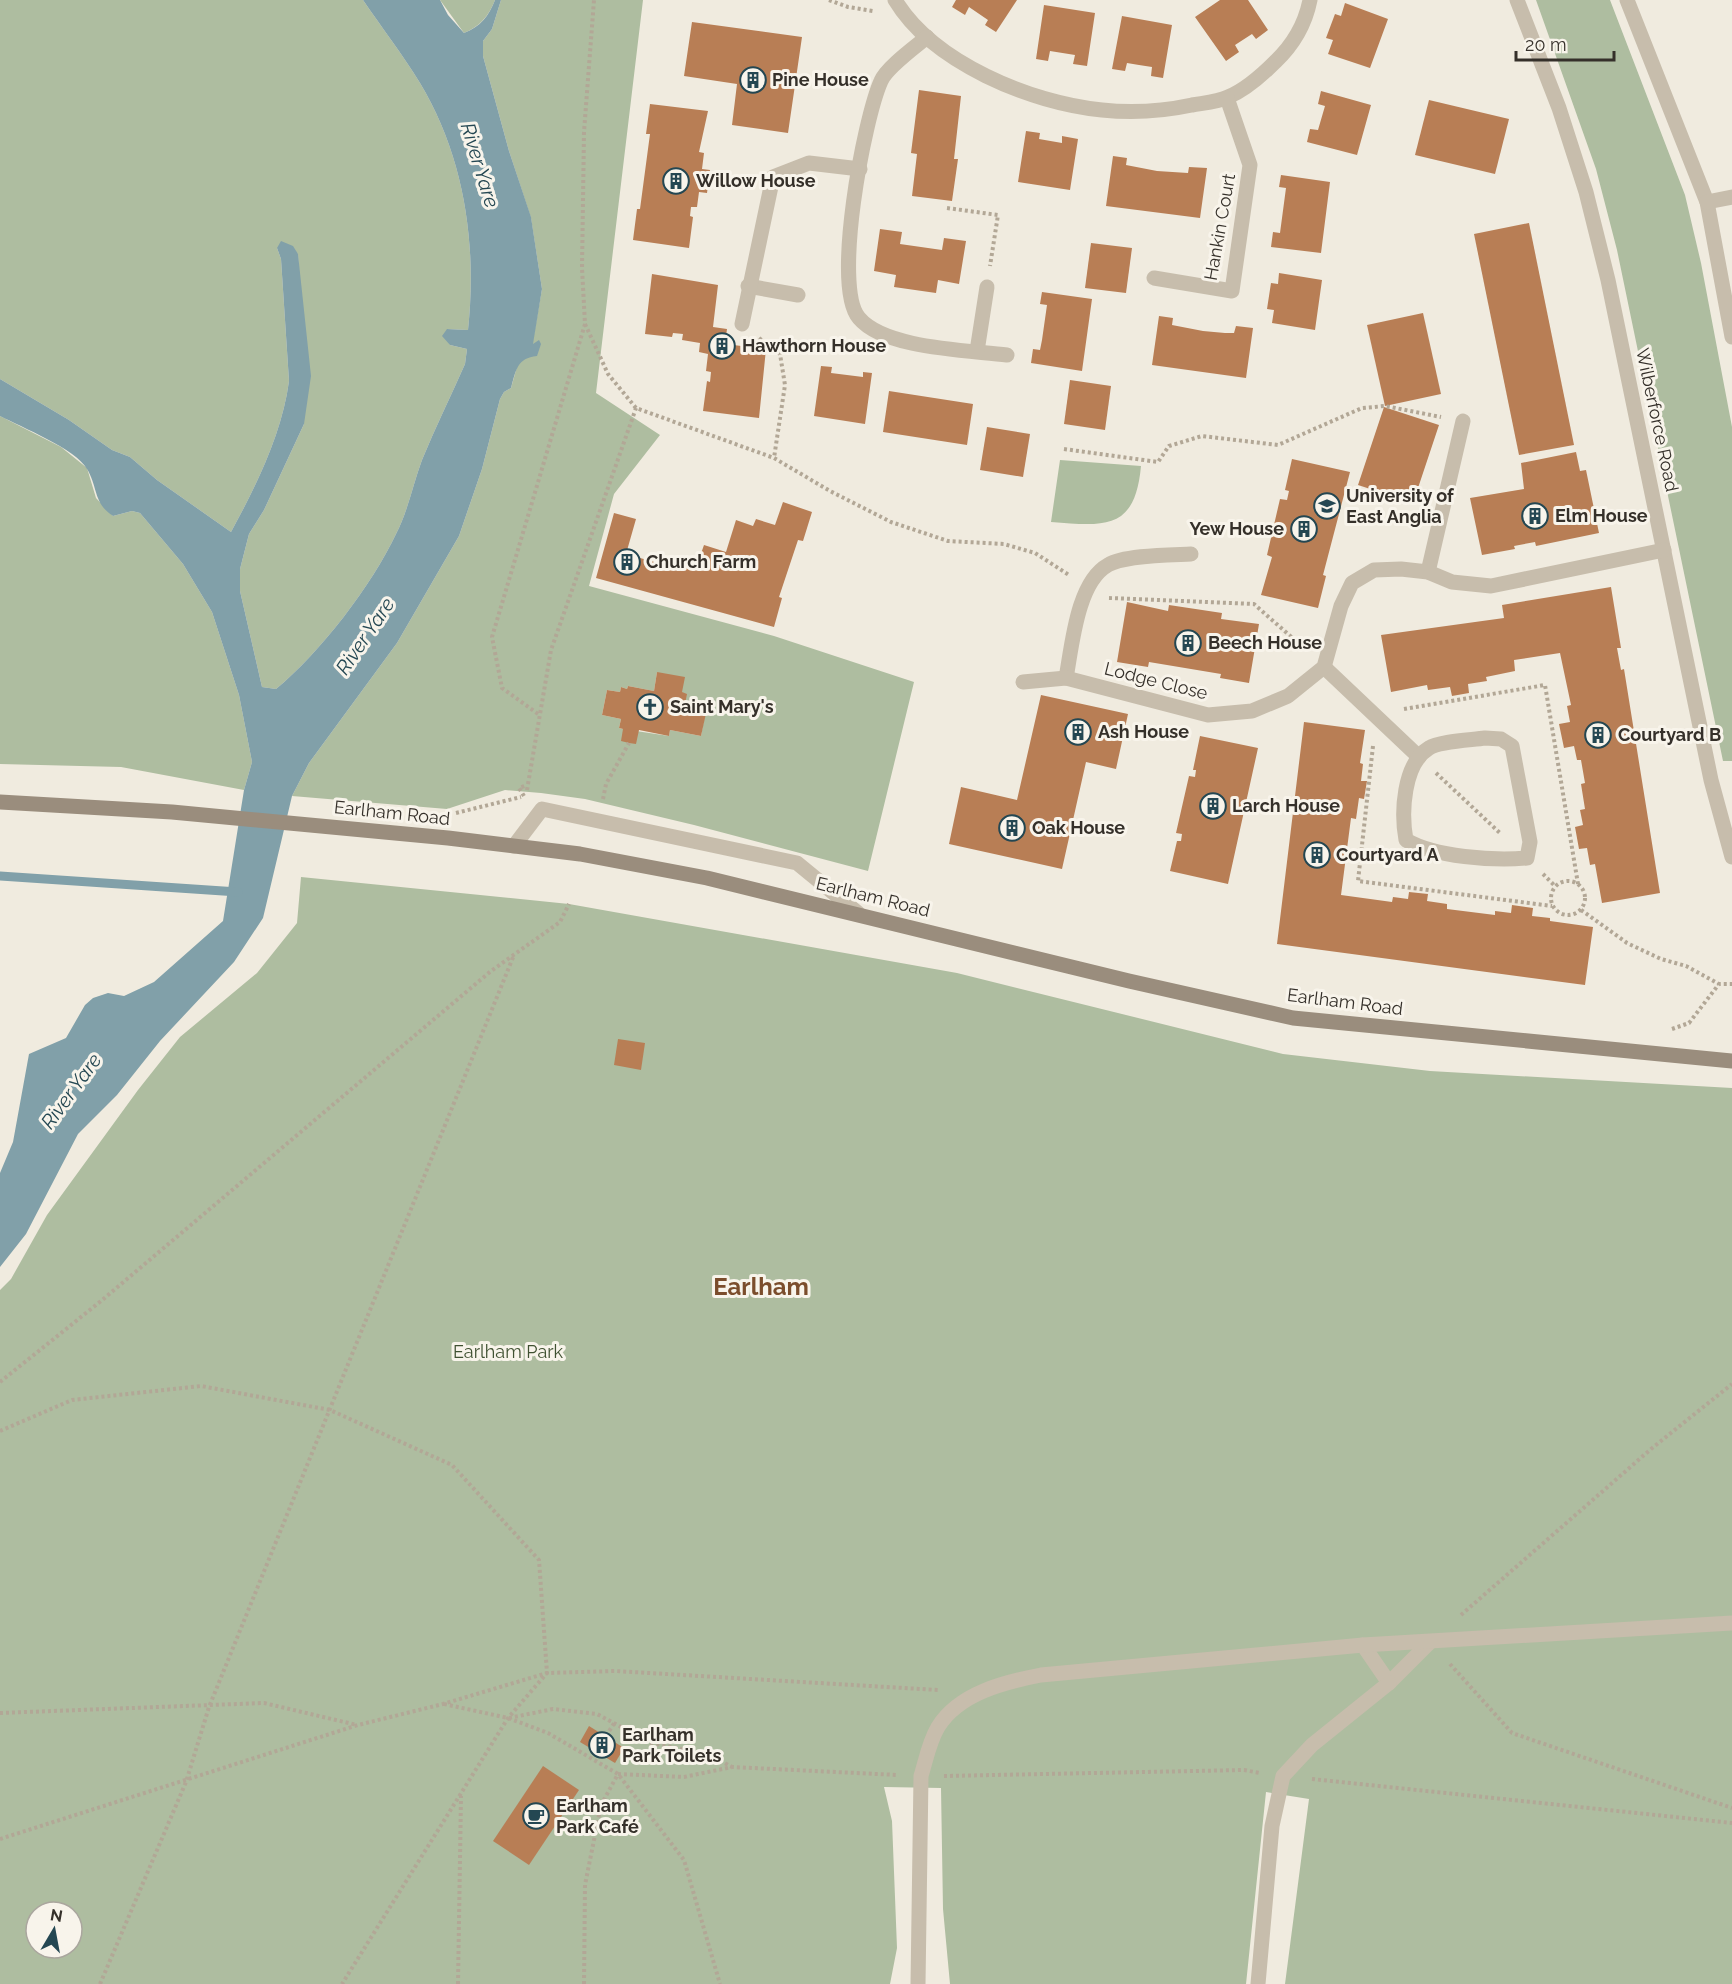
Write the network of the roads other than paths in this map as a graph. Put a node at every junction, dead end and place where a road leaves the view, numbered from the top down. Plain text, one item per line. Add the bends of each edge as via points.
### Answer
1 (895, 0) edge
2 (1310, 0) edge
3 (1516, 0) edge
4 (1627, 0) edge
5 (927, 37) junction
6 (1227, 98) junction
7 (860, 169) junction
8 (1732, 197) edge
9 (1707, 202) junction
10 (1154, 278) dead end
11 (748, 286) junction
12 (987, 287) road end
13 (798, 295) dead end
14 (742, 324) road end
15 (1732, 337) edge
16 (977, 351) junction
17 (1007, 355) dead end
18 (1463, 421) road end
19 (1664, 550) junction
20 (1191, 554) dead end
21 (1428, 572) junction
22 (1324, 667) junction
23 (1066, 678) junction
24 (1023, 682) dead end
25 (1419, 757) junction
26 (0, 802) edge
27 (514, 846) junction
28 (1732, 856) edge
29 (858, 913) junction
30 (1732, 1061) edge
31 (1732, 1623) edge
32 (1430, 1642) junction
33 (1363, 1645) junction
34 (1389, 1683) junction
35 (918, 1984) edge
36 (1258, 1984) edge

1 - 5 street
2 - 6 street via 1291,46 1264,73
3 - 19 street, Wilberforce Road via 1559,108 1586,192
4 - 9 street
5 - 6 street via 957,61 1000,83 1050,100 1102,110 1173,109
5 - 7 street via 882,78 872,106
6 - 10 street, Hankin Court via 1250,165 1232,291
7 - 11 street via 810,163 773,177
7 - 16 street via 847,263 848,291 858,317 874,331 905,341
8 - 9 street
9 - 15 street
11 - 13 street
11 - 14 street
12 - 16 street
16 - 17 street
18 - 21 street
19 - 21 street via 1491,586 1452,582
19 - 28 street, Wilberforce Road via 1711,780
20 - 23 street via 1109,564 1087,586
21 - 22 street via 1374,570 1352,583 1341,606
22 - 23 street, Lodge Close via 1288,696 1252,711 1208,715
22 - 25 street
23 - 24 street, Lodge Close
25 - 25 street via 1410,771 1406,840 1422,849 1509,860 1527,858 1530,842 1512,746 1501,739 1485,738 1430,747
26 - 27 main road, Earlham Road via 172,812
27 - 29 main road, Earlham Road via 696,876
27 - 29 street via 542,809 797,863
29 - 30 main road, Earlham Road via 1293,1018
31 - 32 street
32 - 33 street
32 - 34 street
33 - 34 street
33 - 35 street via 1041,1675 1004,1682 973,1696 946,1717 931,1743 921,1776
34 - 36 street via 1312,1745 1283,1776 1272,1826

